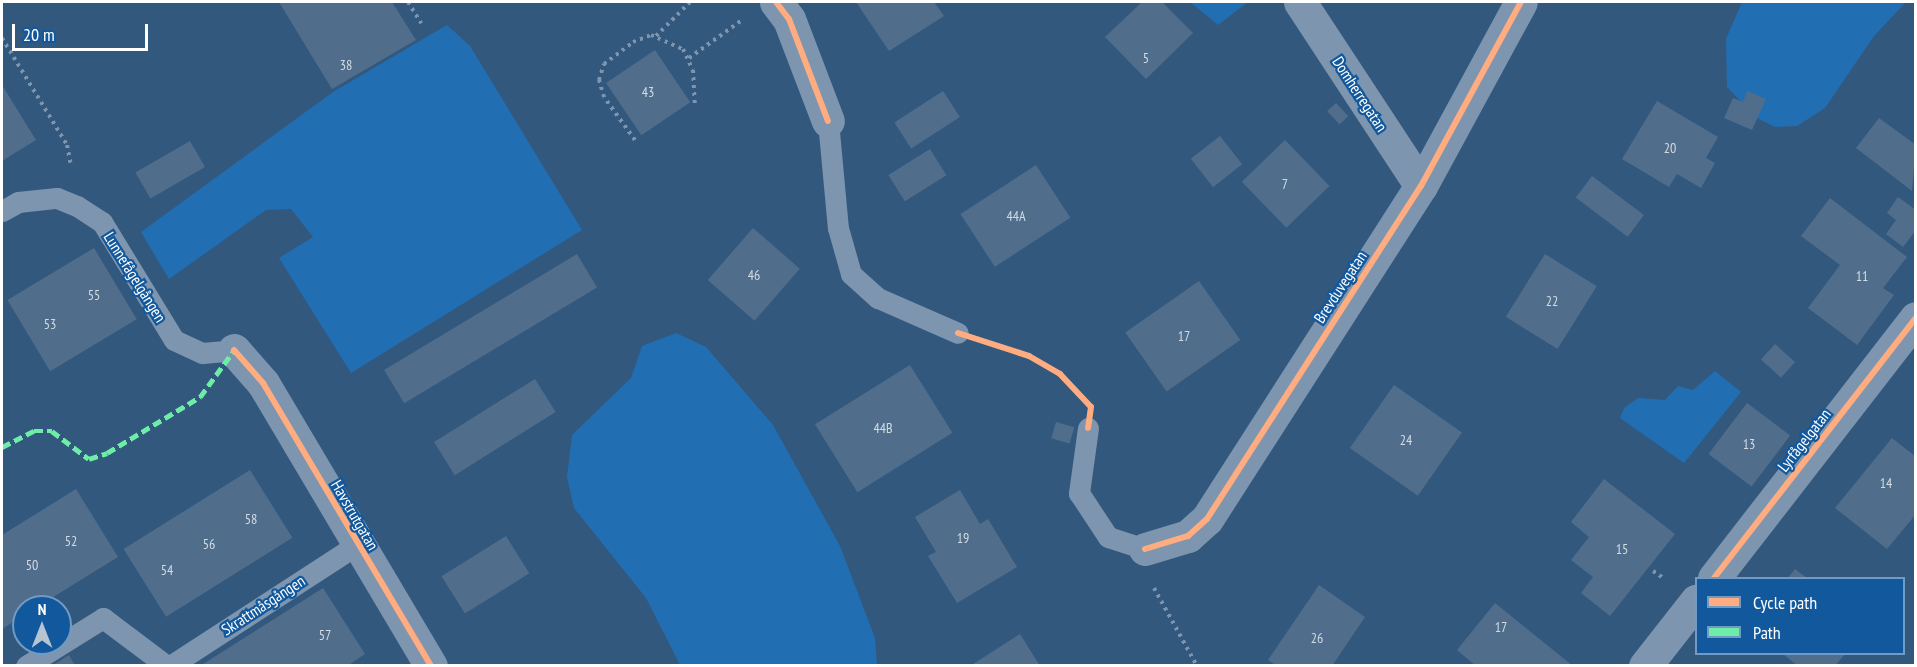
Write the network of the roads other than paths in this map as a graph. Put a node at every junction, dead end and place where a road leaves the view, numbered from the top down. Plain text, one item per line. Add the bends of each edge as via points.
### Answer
1 (1300, 2) edge
2 (1521, 2) edge
3 (763, 8) edge
4 (828, 121) joint
5 (1421, 186) junction
6 (2, 210) edge
7 (1916, 318) edge
8 (958, 333) dead end
9 (234, 350) joint
10 (1088, 429) dead end
11 (356, 545) junction
12 (1145, 549) joint
13 (1716, 577) edge
14 (1695, 601) edge
15 (26, 666) edge
16 (169, 666) edge
17 (431, 666) edge
18 (1645, 666) edge

1 - 5 street, Domherregatan
2 - 5 street, Brevduvegatan
3 - 4 street via 789,20
4 - 8 lane via 838,228 851,274 878,298
5 - 12 street, Brevduvegatan via 1207,519 1188,536
6 - 9 lane, Lunnefågelgången via 18,202 57,198 77,206 102,222 174,340 202,353
7 - 13 street, Lyrfågelgatan
9 - 11 street, Havstrutgatan via 263,383
10 - 12 lane via 1079,493 1108,537
11 - 16 lane, Skrattmåsgången
11 - 17 street, Havstrutgatan
14 - 18 street
15 - 16 lane, Skrattmåsgången via 103,618

